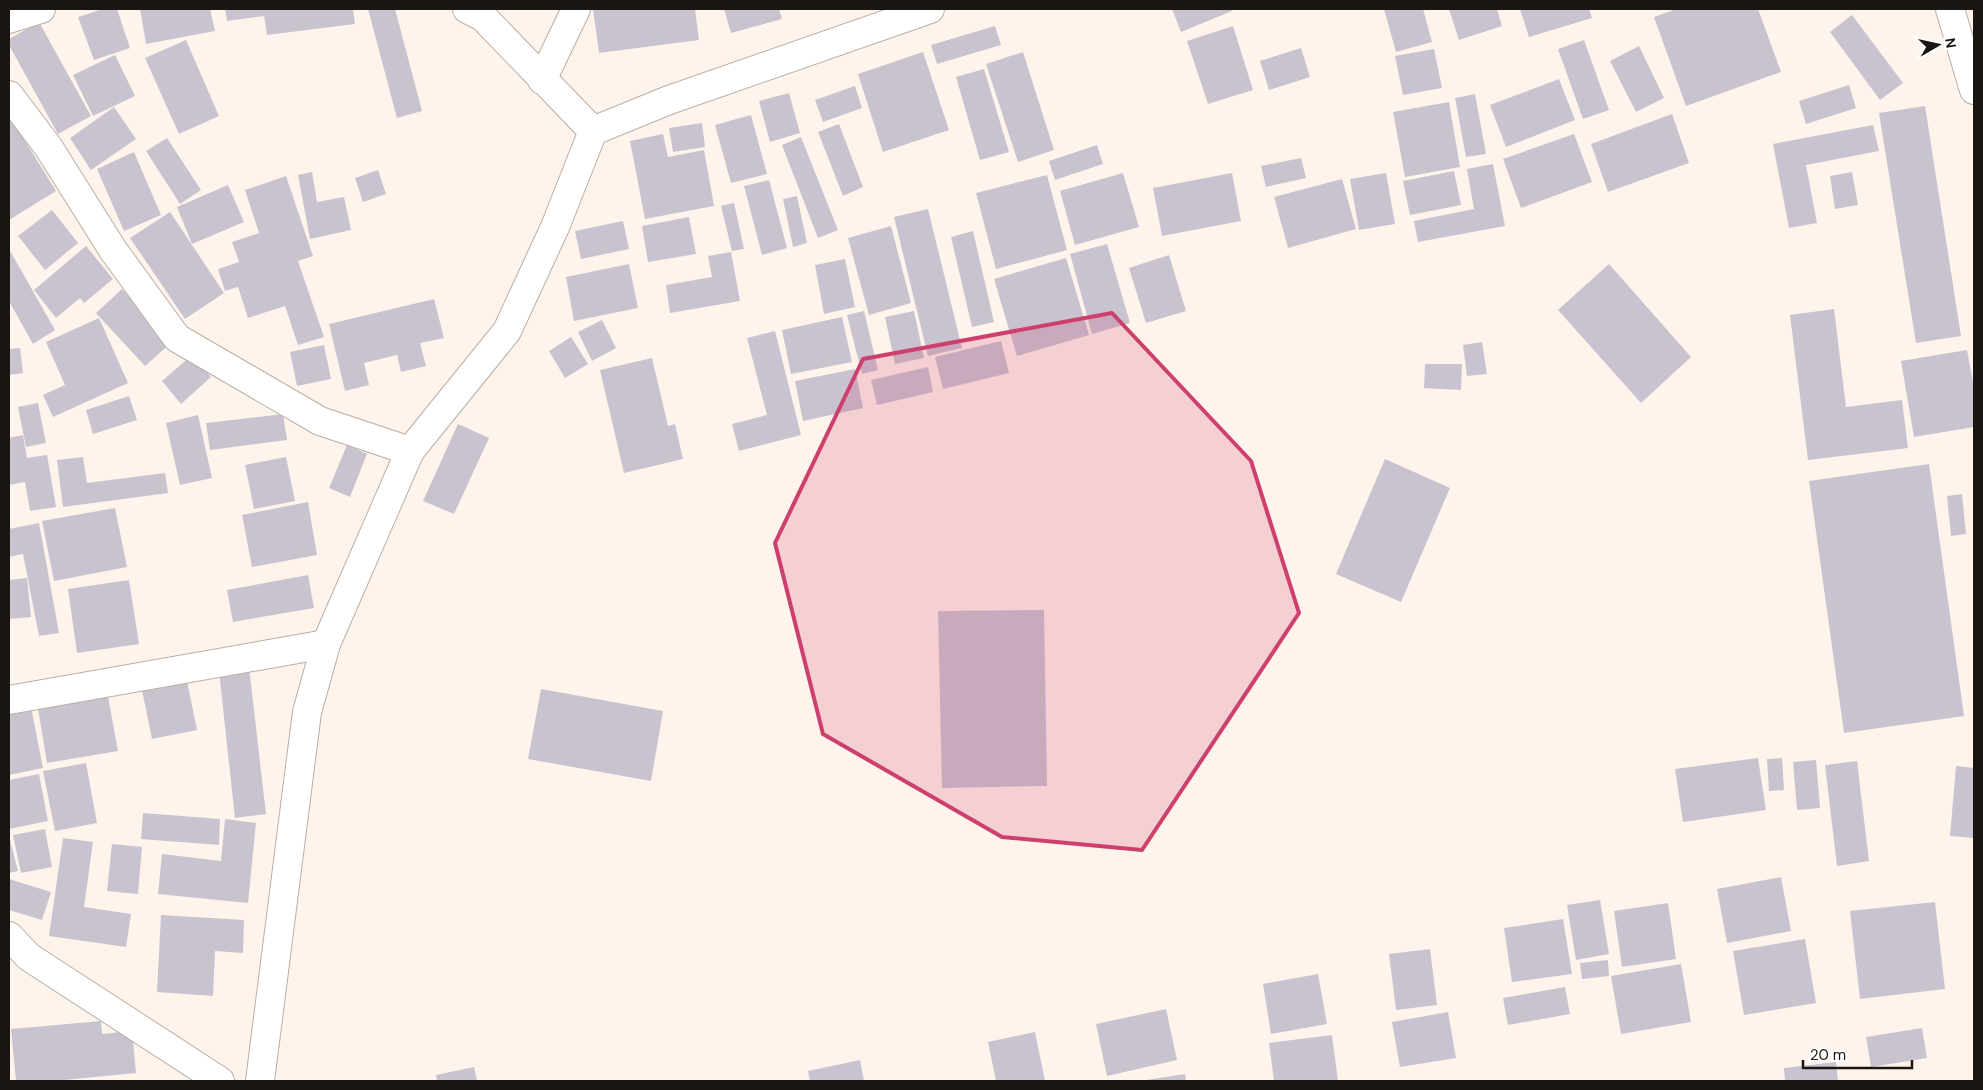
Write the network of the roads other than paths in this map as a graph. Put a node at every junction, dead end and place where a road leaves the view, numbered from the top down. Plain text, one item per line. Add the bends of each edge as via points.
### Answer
1 (41, 9) edge
2 (467, 9) edge
3 (576, 9) edge
4 (930, 9) edge
5 (1950, 9) edge
6 (9, 19) edge
7 (542, 80) junction
8 (1974, 90) edge
9 (9, 95) edge
10 (593, 131) junction
11 (410, 451) junction
12 (326, 644) junction
13 (9, 700) edge
14 (9, 936) edge
15 (220, 1081) edge
16 (260, 1081) edge

1 - 6 street
2 - 7 street via 483,18
3 - 7 street
4 - 10 street via 669,100
5 - 8 street
7 - 10 street
9 - 11 street via 49,148 114,250 177,338 320,421
10 - 11 street via 555,227 508,331
11 - 12 street
12 - 13 street
12 - 16 street via 306,712
14 - 15 street via 29,957

